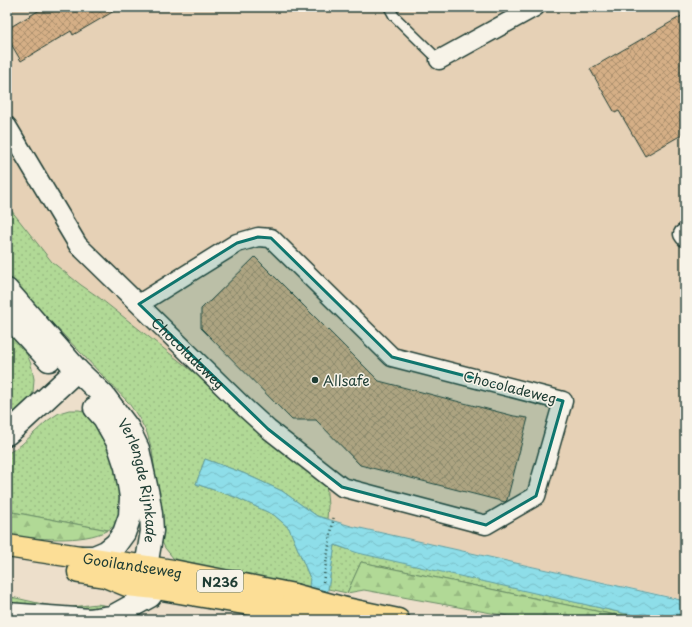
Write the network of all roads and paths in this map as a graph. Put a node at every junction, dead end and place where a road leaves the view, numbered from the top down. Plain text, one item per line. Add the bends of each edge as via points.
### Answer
1 (389, 7) edge
2 (535, 7) edge
3 (439, 60) joint
4 (7, 126) edge
5 (685, 233) edge
6 (685, 238) edge
7 (7, 290) edge
8 (139, 304) junction
9 (7, 313) edge
10 (72, 374) junction
11 (7, 434) edge
12 (334, 515) dead end
13 (7, 546) edge
14 (81, 557) junction
15 (7, 561) edge
16 (146, 568) junction
17 (105, 576) junction
18 (323, 582) dead end
19 (156, 588) junction
20 (293, 603) junction
21 (7, 614) edge
22 (344, 615) edge
23 (398, 620) edge

1 - 3 lane via 394,16
2 - 3 street
4 - 8 street, Chocoladeweg via 78,245
5 - 6 street
7 - 10 street, Verlengde Rijnkade
8 - 8 street, Chocoladeweg via 237,243 258,237 271,238 392,357 563,401 536,496 486,525 342,487 268,429
9 - 10 street, Verlengde Rijnkade
10 - 11 street
10 - 14 street, Verlengde Rijnkade via 104,418 118,443 126,467 131,497 130,516 124,533 116,544 94,557
10 - 16 street, Verlengde Rijnkade via 104,396 128,428 138,449 151,514 152,531
12 - 18 path
13 - 14 main road, Gooilandseweg / N236
14 - 16 main road, Gooilandseweg / N236
15 - 17 main road, Gooilandseweg / N236
16 - 17 street via 119,577
16 - 20 main road, Gooilandseweg / N236 via 173,571
17 - 19 main road, Gooilandseweg / N236 via 127,585
19 - 20 main road, Gooilandseweg / N236
19 - 21 street via 150,596 112,617 90,620
20 - 22 main road, Gooilandseweg / N236, bridge
22 - 23 main road, Gooilandseweg / N236

